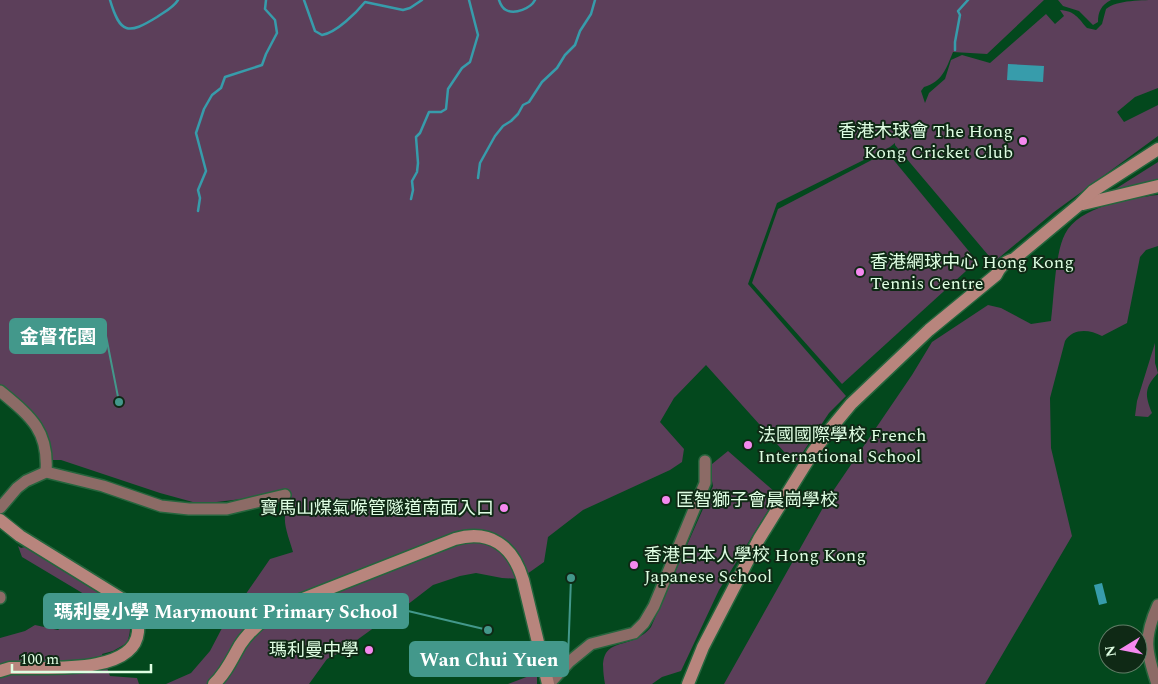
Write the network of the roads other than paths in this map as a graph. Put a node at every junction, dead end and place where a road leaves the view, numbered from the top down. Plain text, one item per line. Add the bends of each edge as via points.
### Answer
1 (1158, 149) edge
2 (1158, 186) edge
3 (1080, 204) junction
4 (0, 391) edge
5 (705, 461) dead end
6 (46, 472) junction
7 (285, 495) dead end
8 (0, 508) edge
9 (0, 520) edge
10 (1158, 605) edge
11 (0, 672) edge
12 (214, 684) edge
13 (548, 684) edge
14 (688, 684) edge
15 (1157, 684) edge

1 - 3 main road via 1093,191
2 - 3 main road
3 - 14 main road via 1014,259 1008,260 996,275 929,330 851,404 832,427 759,539 703,647
4 - 6 street via 27,414 40,432 47,455
5 - 13 street via 705,483 654,606 644,622 634,633 591,644
6 - 7 street via 104,486 161,506 189,509 226,509
6 - 8 street via 17,488
9 - 11 main road via 20,536 126,602 134,610 138,630 131,649 113,661 84,666 10,668
10 - 15 street via 1147,649
12 - 13 main road via 250,632 276,611 446,543 472,536 498,543 519,566

